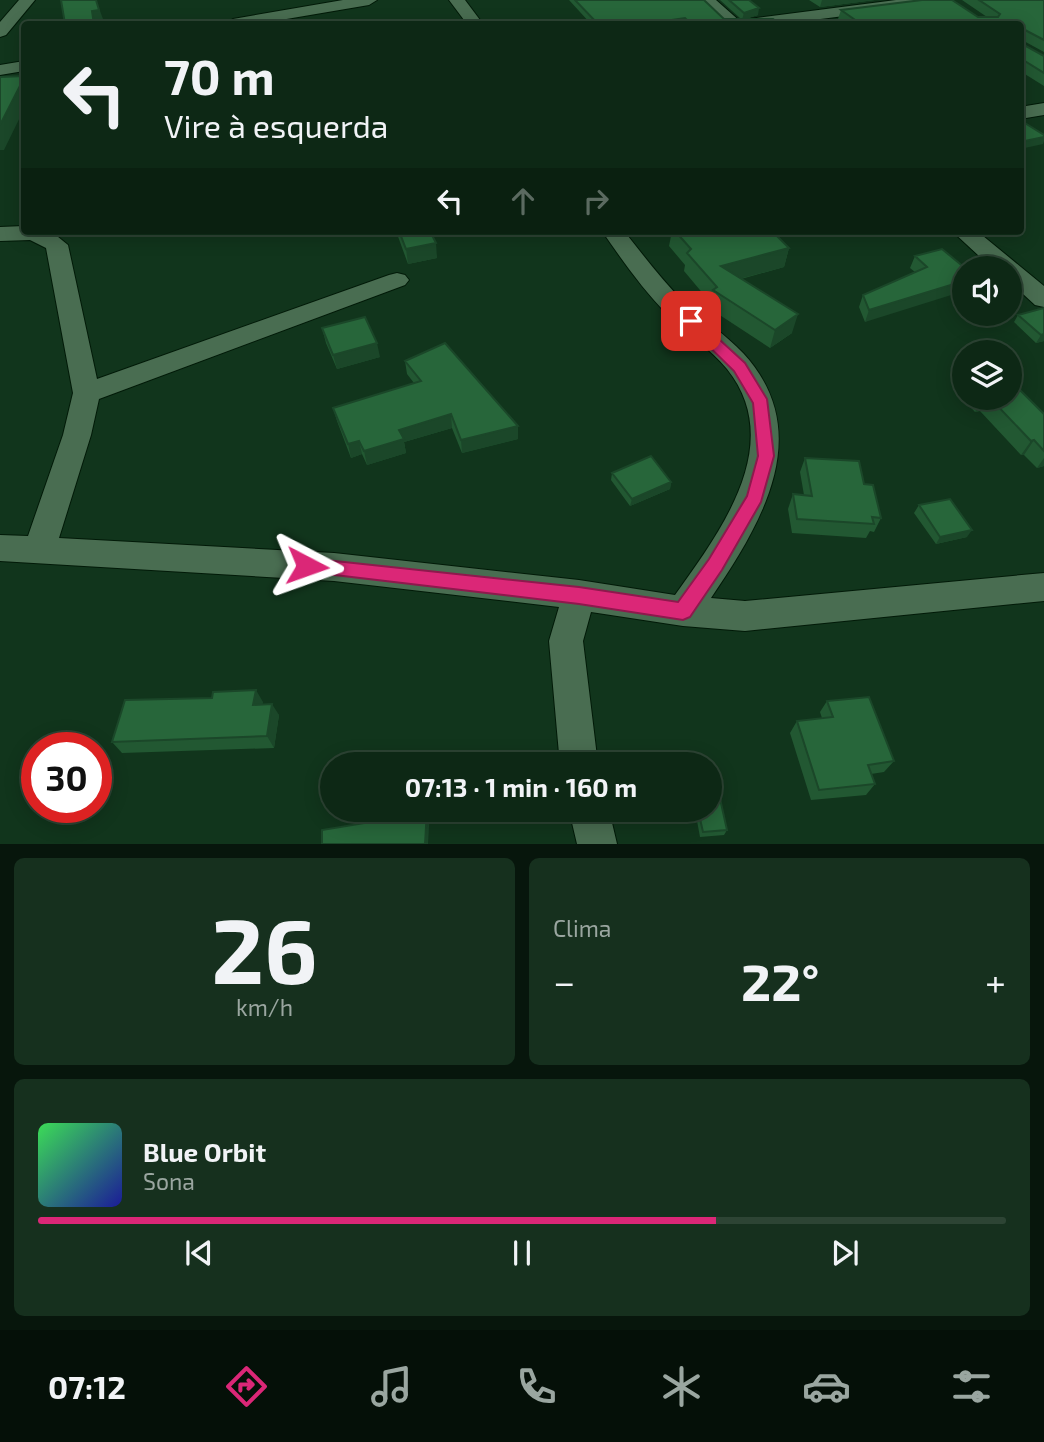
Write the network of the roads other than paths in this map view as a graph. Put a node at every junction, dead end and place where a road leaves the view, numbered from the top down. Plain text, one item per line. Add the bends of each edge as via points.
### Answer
1 (27, 0) edge
2 (369, 0) edge
3 (457, 0) edge
4 (707, 0) edge
5 (931, 0) edge
6 (250, 21) edge
7 (473, 21) edge
8 (731, 21) edge
9 (772, 21) edge
10 (0, 32) edge
11 (21, 66) edge
12 (0, 70) edge
13 (1044, 109) edge
14 (1024, 112) edge
15 (21, 232) edge
16 (0, 234) edge
17 (41, 235) edge
18 (615, 235) edge
19 (968, 235) edge
20 (993, 256) edge
21 (397, 280) dead end
22 (1022, 281) edge
23 (1044, 299) edge
24 (87, 393) junction
25 (0, 548) edge
26 (39, 550) junction
27 (1044, 587) edge
28 (579, 595) junction
29 (683, 611) junction
30 (576, 752) edge
31 (592, 822) edge
32 (597, 844) edge

1 - 10 street
2 - 6 street
3 - 7 street
4 - 8 street
5 - 9 street
11 - 12 street
13 - 14 street
15 - 16 street
17 - 24 street via 57,246
18 - 29 street via 646,276 739,367 761,403 766,456 755,498
19 - 20 street
21 - 24 street
22 - 23 street
24 - 26 street
25 - 26 street
26 - 28 street via 334,567
27 - 29 street via 746,616
28 - 29 street
28 - 30 street via 566,641
31 - 32 street

